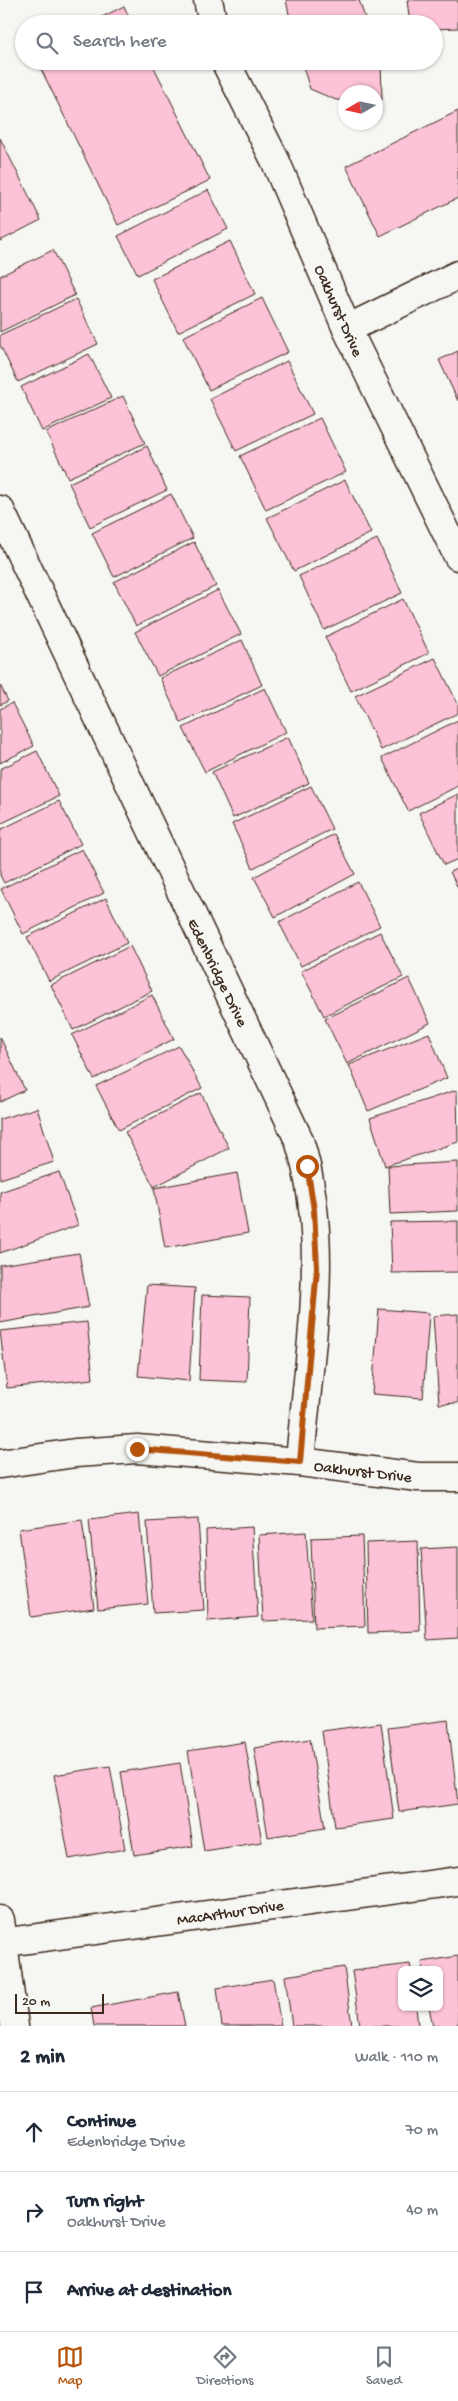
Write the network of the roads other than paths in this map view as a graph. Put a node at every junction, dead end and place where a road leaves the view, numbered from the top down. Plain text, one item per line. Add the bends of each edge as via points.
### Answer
1 (208, 0) edge
2 (211, 15) edge
3 (230, 70) edge
4 (458, 275) edge
5 (347, 329) junction
6 (0, 510) edge
7 (458, 556) edge
8 (300, 1462) junction
9 (0, 1464) edge
10 (458, 1477) edge
11 (458, 1881) edge
12 (1, 1935) edge
13 (14, 2026) edge

1 - 2 street
3 - 5 street, Oakhurst Drive via 275,160
4 - 5 street
5 - 7 street, Oakhurst Drive
6 - 8 street, Edenbridge Drive via 299,1140 314,1210 317,1268
8 - 9 street, Oakhurst Drive via 137,1449 75,1453
8 - 10 street, Oakhurst Drive via 418,1477
11 - 12 street, MacArthur Drive
12 - 13 street

